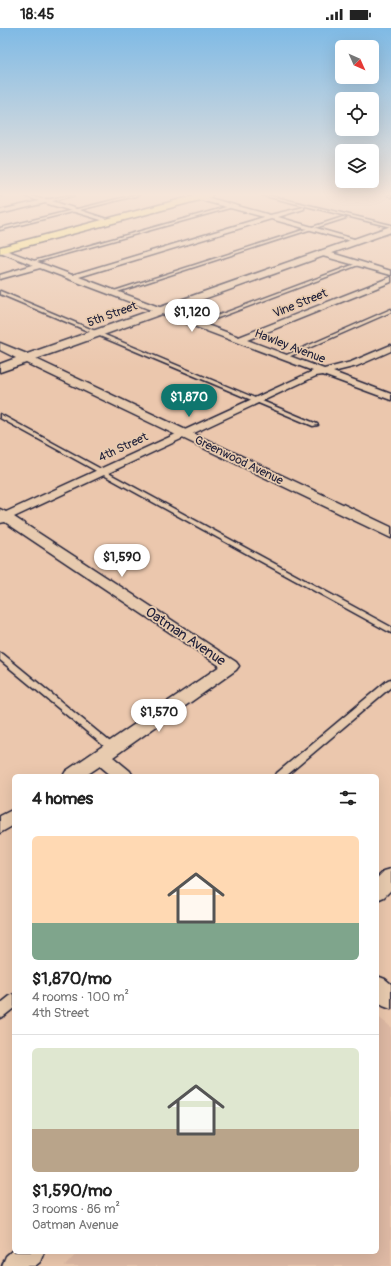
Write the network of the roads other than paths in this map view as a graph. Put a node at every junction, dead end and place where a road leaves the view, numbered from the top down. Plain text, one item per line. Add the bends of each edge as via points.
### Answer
1 (7, 253) edge
2 (65, 253) edge
3 (154, 253) edge
4 (235, 253) edge
5 (322, 253) joint
6 (32, 262) junction
7 (359, 264) junction
8 (41, 265) junction
9 (391, 273) edge
10 (0, 277) edge
11 (72, 277) junction
12 (391, 279) edge
13 (0, 292) edge
14 (113, 292) junction
15 (160, 310) junction
16 (391, 310) edge
17 (197, 324) junction
18 (98, 333) junction
19 (239, 340) junction
20 (0, 346) edge
21 (391, 348) edge
22 (284, 357) junction
23 (26, 359) junction
24 (0, 368) edge
25 (322, 371) junction
26 (389, 395) edge
27 (256, 400) junction
28 (0, 416) edge
29 (315, 425) dead end
30 (184, 433) junction
31 (102, 472) junction
32 (2, 516) edge
33 (391, 533) edge
34 (391, 630) edge
35 (0, 656) edge
36 (391, 682) edge
37 (106, 752) junction
38 (75, 774) edge
39 (122, 774) edge
40 (282, 774) edge
41 (12, 817) edge
42 (0, 825) edge
43 (391, 877) edge
44 (379, 889) edge
45 (379, 988) edge
46 (391, 998) edge
47 (12, 1002) edge
48 (0, 1012) edge
49 (28, 1254) edge
50 (16, 1266) edge

1 - 6 street, Hawley Avenue
2 - 6 lane
3 - 11 street
4 - 14 lane
5 - 7 street
5 - 15 street, 5th Street
6 - 8 street, Hawley Avenue
7 - 9 street
7 - 17 lane
8 - 10 street
8 - 11 street, Hawley Avenue
11 - 14 street, Hawley Avenue
12 - 19 street, Vine Street
13 - 18 lane
14 - 15 street, Hawley Avenue
15 - 17 street, Hawley Avenue
15 - 18 street, 5th Street
16 - 22 lane
17 - 19 street, Hawley Avenue
18 - 23 street, 5th Street
18 - 27 lane
19 - 22 street, Hawley Avenue
20 - 23 street, Greenwood Avenue
21 - 25 street, 4th Street via 354,364
22 - 25 street, Hawley Avenue
23 - 24 street, 5th Street
23 - 30 street, Greenwood Avenue
25 - 26 street, Hawley Avenue
25 - 27 street, 4th Street
27 - 29 lane
27 - 30 street, 4th Street
28 - 31 lane
30 - 31 street, 4th Street
30 - 33 street, Greenwood Avenue
31 - 32 street, 4th Street
31 - 34 lane
32 - 37 street, Oatman Avenue via 231,666
35 - 37 lane
36 - 40 lane
37 - 38 street, Oatman Avenue
37 - 39 street
41 - 42 street
43 - 44 street
45 - 46 street
47 - 48 lane
49 - 50 street

